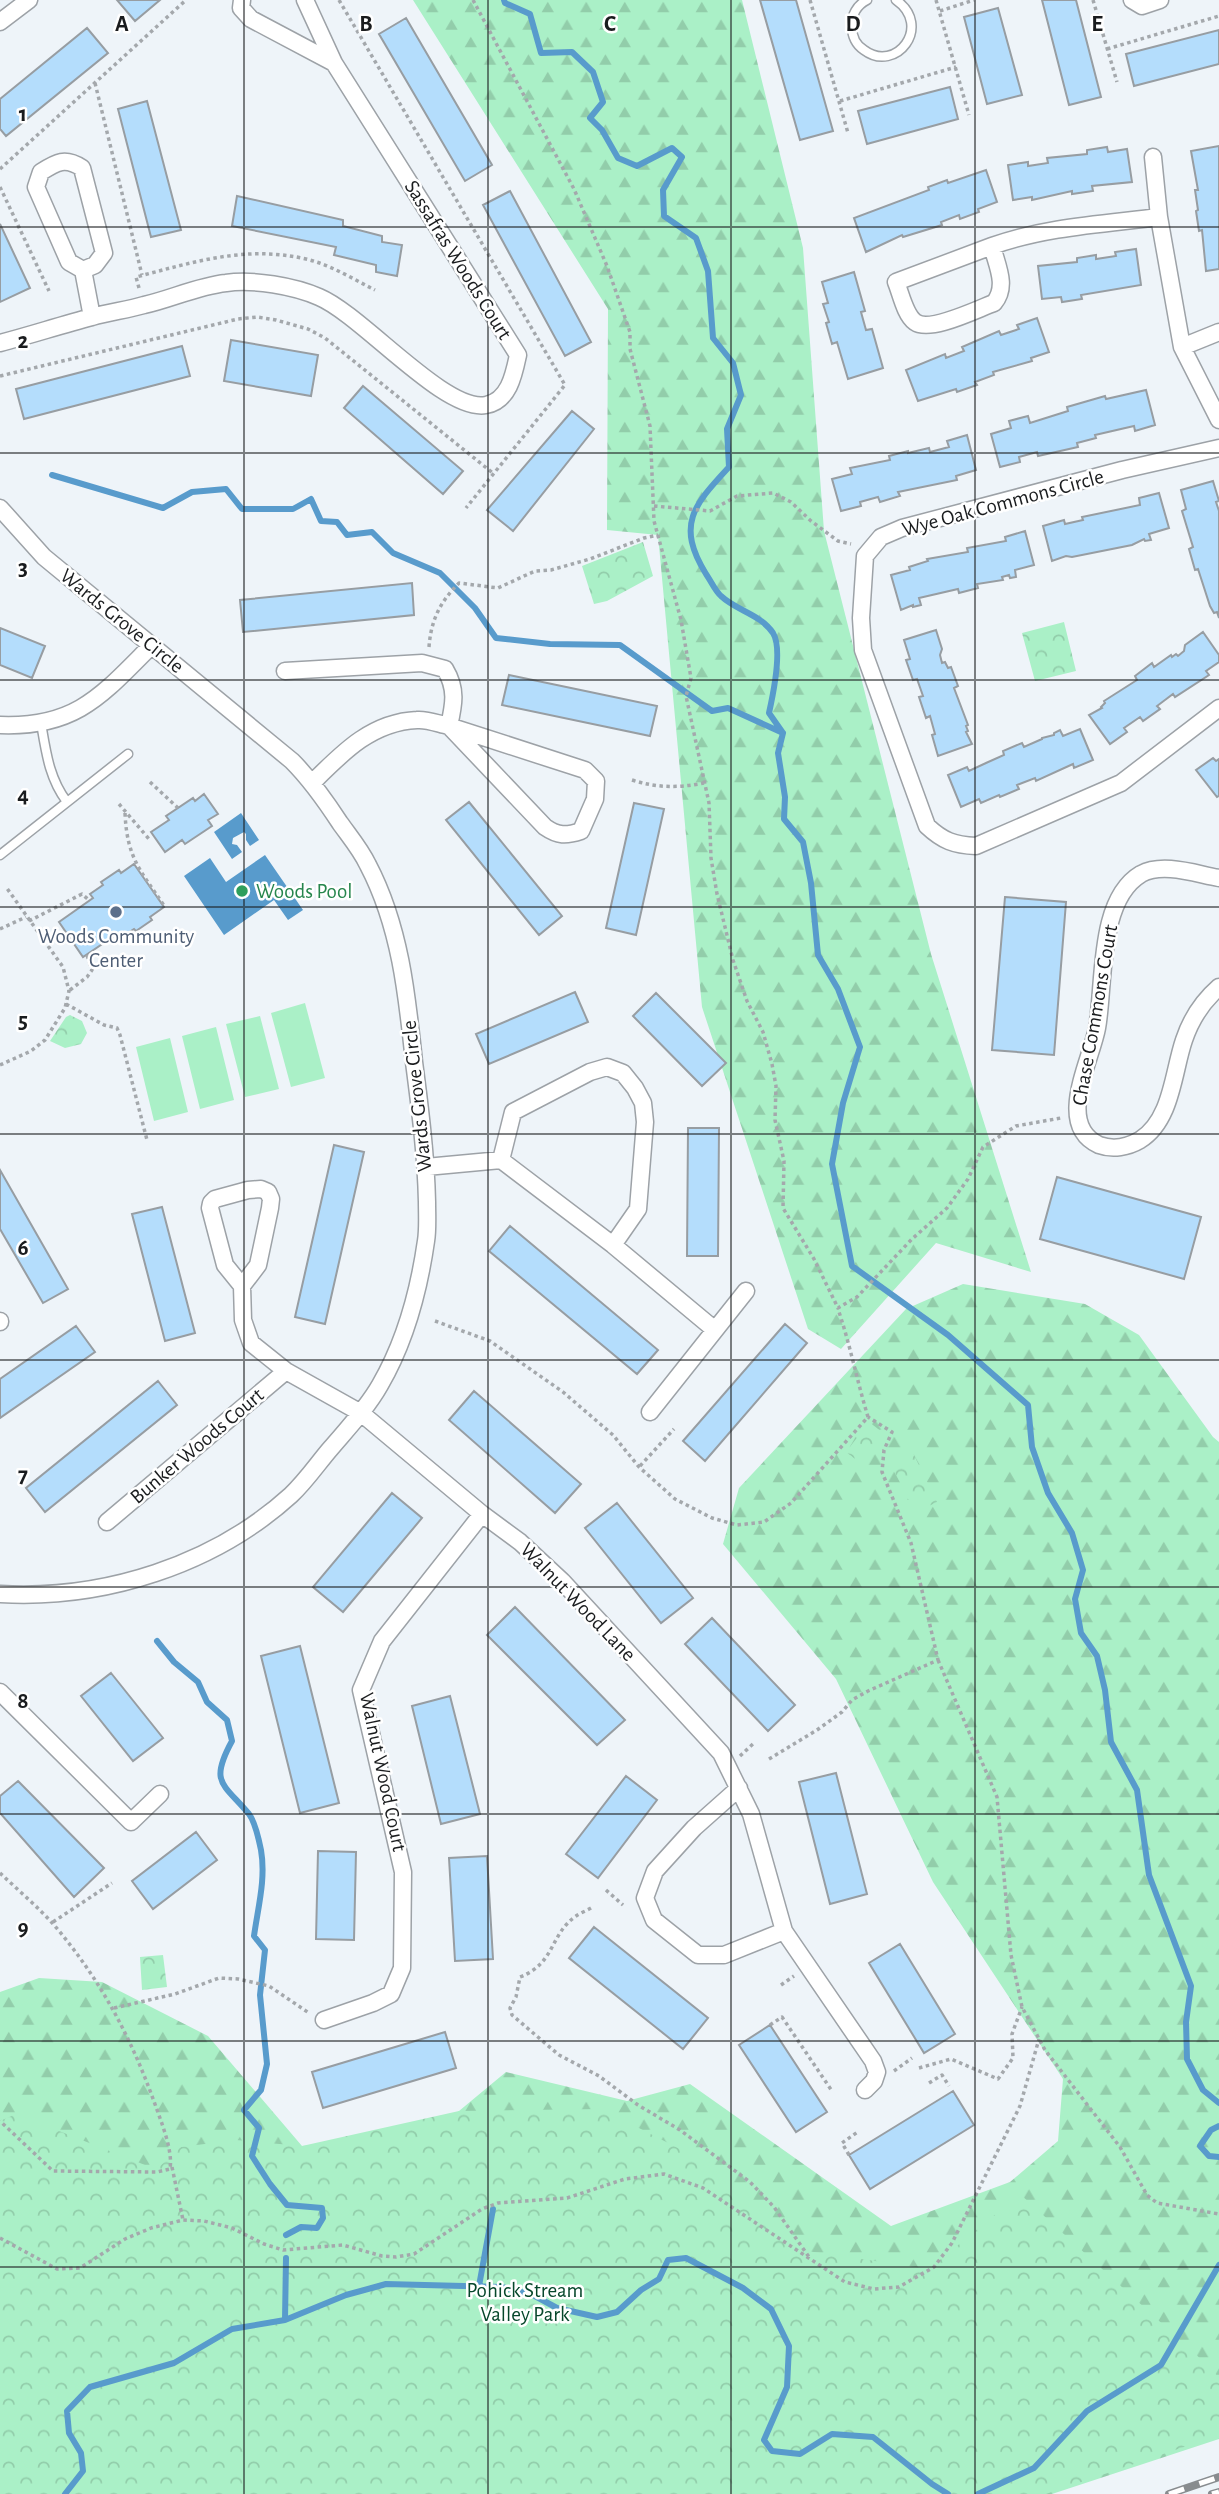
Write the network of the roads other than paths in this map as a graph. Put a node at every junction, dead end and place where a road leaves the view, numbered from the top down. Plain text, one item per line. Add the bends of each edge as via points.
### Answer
1 (29, 0) edge
2 (242, 0) edge
3 (305, 0) edge
4 (867, 0) edge
5 (896, 0) edge
6 (1132, 0) edge
7 (1160, 0) edge
8 (0, 22) edge
9 (334, 63) junction
10 (1153, 157) dead end
11 (1159, 217) junction
12 (992, 246) junction
13 (83, 270) junction
14 (92, 317) junction
15 (1219, 332) edge
16 (0, 344) edge
17 (1182, 347) junction
18 (1219, 420) edge
19 (1219, 448) edge
20 (0, 508) edge
21 (151, 646) junction
22 (285, 671) dead end
23 (1219, 708) edge
24 (41, 723) junction
25 (0, 725) edge
26 (449, 726) junction
27 (128, 754) dead end
28 (313, 782) junction
29 (67, 802) junction
30 (0, 855) edge
31 (1219, 878) edge
32 (1219, 987) edge
33 (502, 1160) junction
34 (426, 1167) junction
35 (612, 1245) junction
36 (242, 1286) junction
37 (746, 1291) dead end
38 (715, 1330) junction
39 (286, 1371) junction
40 (650, 1412) dead end
41 (360, 1413) junction
42 (482, 1514) junction
43 (107, 1522) dead end
44 (0, 1594) edge
45 (0, 1692) edge
46 (739, 1788) junction
47 (160, 1794) dead end
48 (784, 1931) junction
49 (324, 2020) dead end
50 (866, 2090) dead end

1 - 8 street
2 - 9 street, Sassafras Woods Court via 241,8 251,19
3 - 9 street, Sassafras Woods Court
4 - 5 lane via 855,11 852,34 866,53 878,57 900,51 912,30 911,17
6 - 7 street via 1142,6
9 - 14 street, Sassafras Woods Court via 517,355 514,376 504,395 486,405 466,403 430,383 371,331 320,297 281,286 225,283
10 - 11 street
11 - 12 street via 1045,232
11 - 17 street
12 - 12 street via 896,282 909,316 928,327 993,303 1002,285
13 - 13 street via 104,253 82,168 72,161 56,163 41,172 36,187 69,262
13 - 14 street
14 - 16 street, Sassafras Woods Court
15 - 17 street
17 - 18 street
19 - 23 street, Wye Oak Commons Circle via 881,537 865,556 861,618 863,650 927,826 957,845 976,846 1121,783
20 - 21 street, Wards Grove Circle via 44,557
21 - 24 street via 88,705
21 - 28 street, Wards Grove Circle
22 - 26 street via 435,665 445,669 454,689
24 - 25 street
24 - 29 lane via 50,773
26 - 26 street via 545,827 555,834 581,831 595,799 596,781 585,769
26 - 28 street via 418,720 381,727 358,740
27 - 29 lane
28 - 34 street, Wards Grove Circle via 368,864 390,916 407,996
29 - 30 lane
31 - 32 street, Chase Commons Court via 1157,869 1140,874 1115,906 1106,939 1097,1028 1076,1102 1077,1116 1096,1143 1119,1148 1150,1132 1167,1103 1184,1037 1200,1007
33 - 34 street
33 - 35 street
33 - 35 street via 513,1112 590,1072 607,1068 623,1073 643,1103 645,1122 638,1209
34 - 41 street, Wards Grove Circle via 427,1239 413,1307 385,1376
35 - 38 street
36 - 36 street via 258,1265 270,1208 268,1192 261,1189 211,1203 225,1265
36 - 39 street, Walnut Wood Lane via 243,1320 251,1343
37 - 38 street
38 - 40 street
39 - 41 street, Walnut Wood Lane
39 - 43 street, Bunker Woods Court
41 - 42 street, Walnut Wood Lane
41 - 44 street, Wards Grove Circle via 293,1493 233,1538 196,1557 102,1587 33,1596
42 - 46 street, Walnut Wood Lane via 562,1581 720,1753
42 - 49 street, Walnut Wood Court via 382,1641 361,1690 403,1872 401,1968 391,1994
45 - 47 street via 131,1822
46 - 48 street, Walnut Wood Lane via 751,1814
46 - 48 street via 655,1871 645,1898 654,1920 698,1955 724,1955
48 - 50 street, Walnut Wood Lane via 873,2061 877,2072

